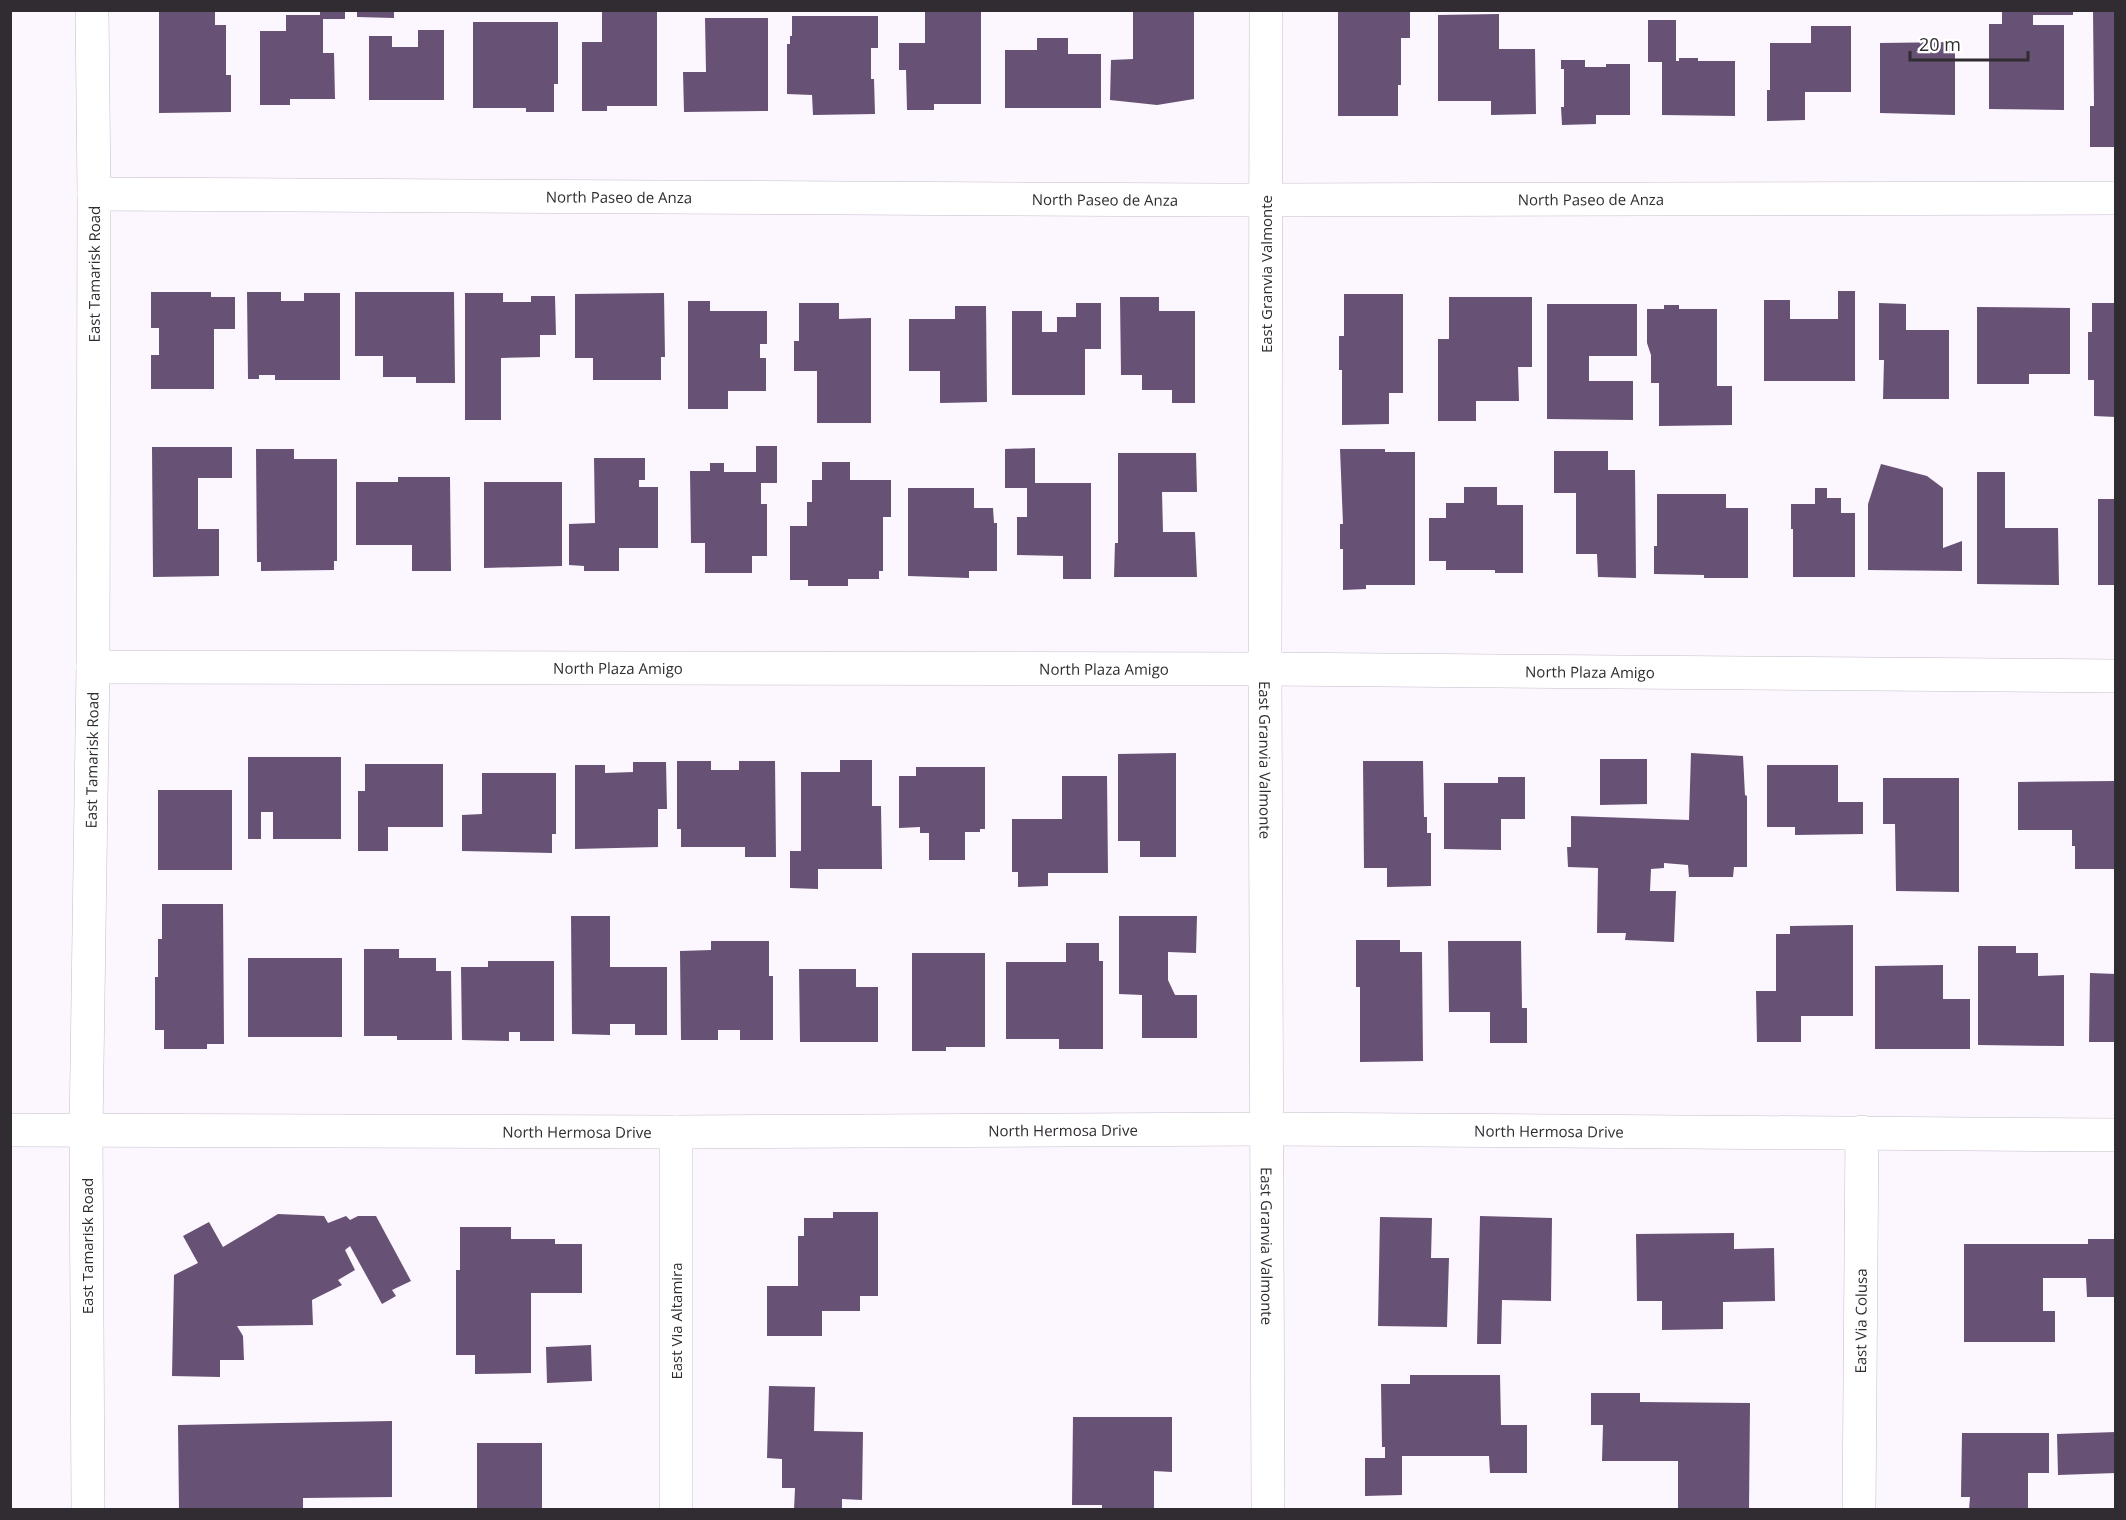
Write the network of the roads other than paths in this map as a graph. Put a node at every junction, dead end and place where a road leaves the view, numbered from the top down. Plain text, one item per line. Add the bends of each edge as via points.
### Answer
1 (92, 10) edge
2 (1266, 10) edge
3 (94, 194) junction
4 (2115, 198) edge
5 (1266, 200) junction
6 (93, 667) junction
7 (1264, 669) junction
8 (2115, 676) edge
9 (1267, 1129) junction
10 (10, 1130) edge
11 (86, 1131) junction
12 (676, 1132) junction
13 (1862, 1132) junction
14 (2115, 1135) edge
15 (88, 1509) edge
16 (676, 1509) edge
17 (1268, 1509) edge
18 (1859, 1509) edge

1 - 3 street, East Tamarisk Road
2 - 5 street, East Granvia Valmonte
3 - 5 street, North Paseo de Anza
3 - 6 street, East Tamarisk Road
4 - 5 street, North Paseo de Anza
5 - 7 street, East Granvia Valmonte
6 - 7 street, North Plaza Amigo
6 - 11 street, East Tamarisk Road
7 - 8 street, North Plaza Amigo
7 - 9 street, East Granvia Valmonte
9 - 12 street, North Hermosa Drive
9 - 13 street, North Hermosa Drive
9 - 17 street, East Granvia Valmonte
10 - 11 street, North Hermosa Drive
11 - 12 street, North Hermosa Drive
11 - 15 street, East Tamarisk Road
12 - 16 street, East Via Altamira
13 - 14 street, North Hermosa Drive
13 - 18 street, East Via Colusa

